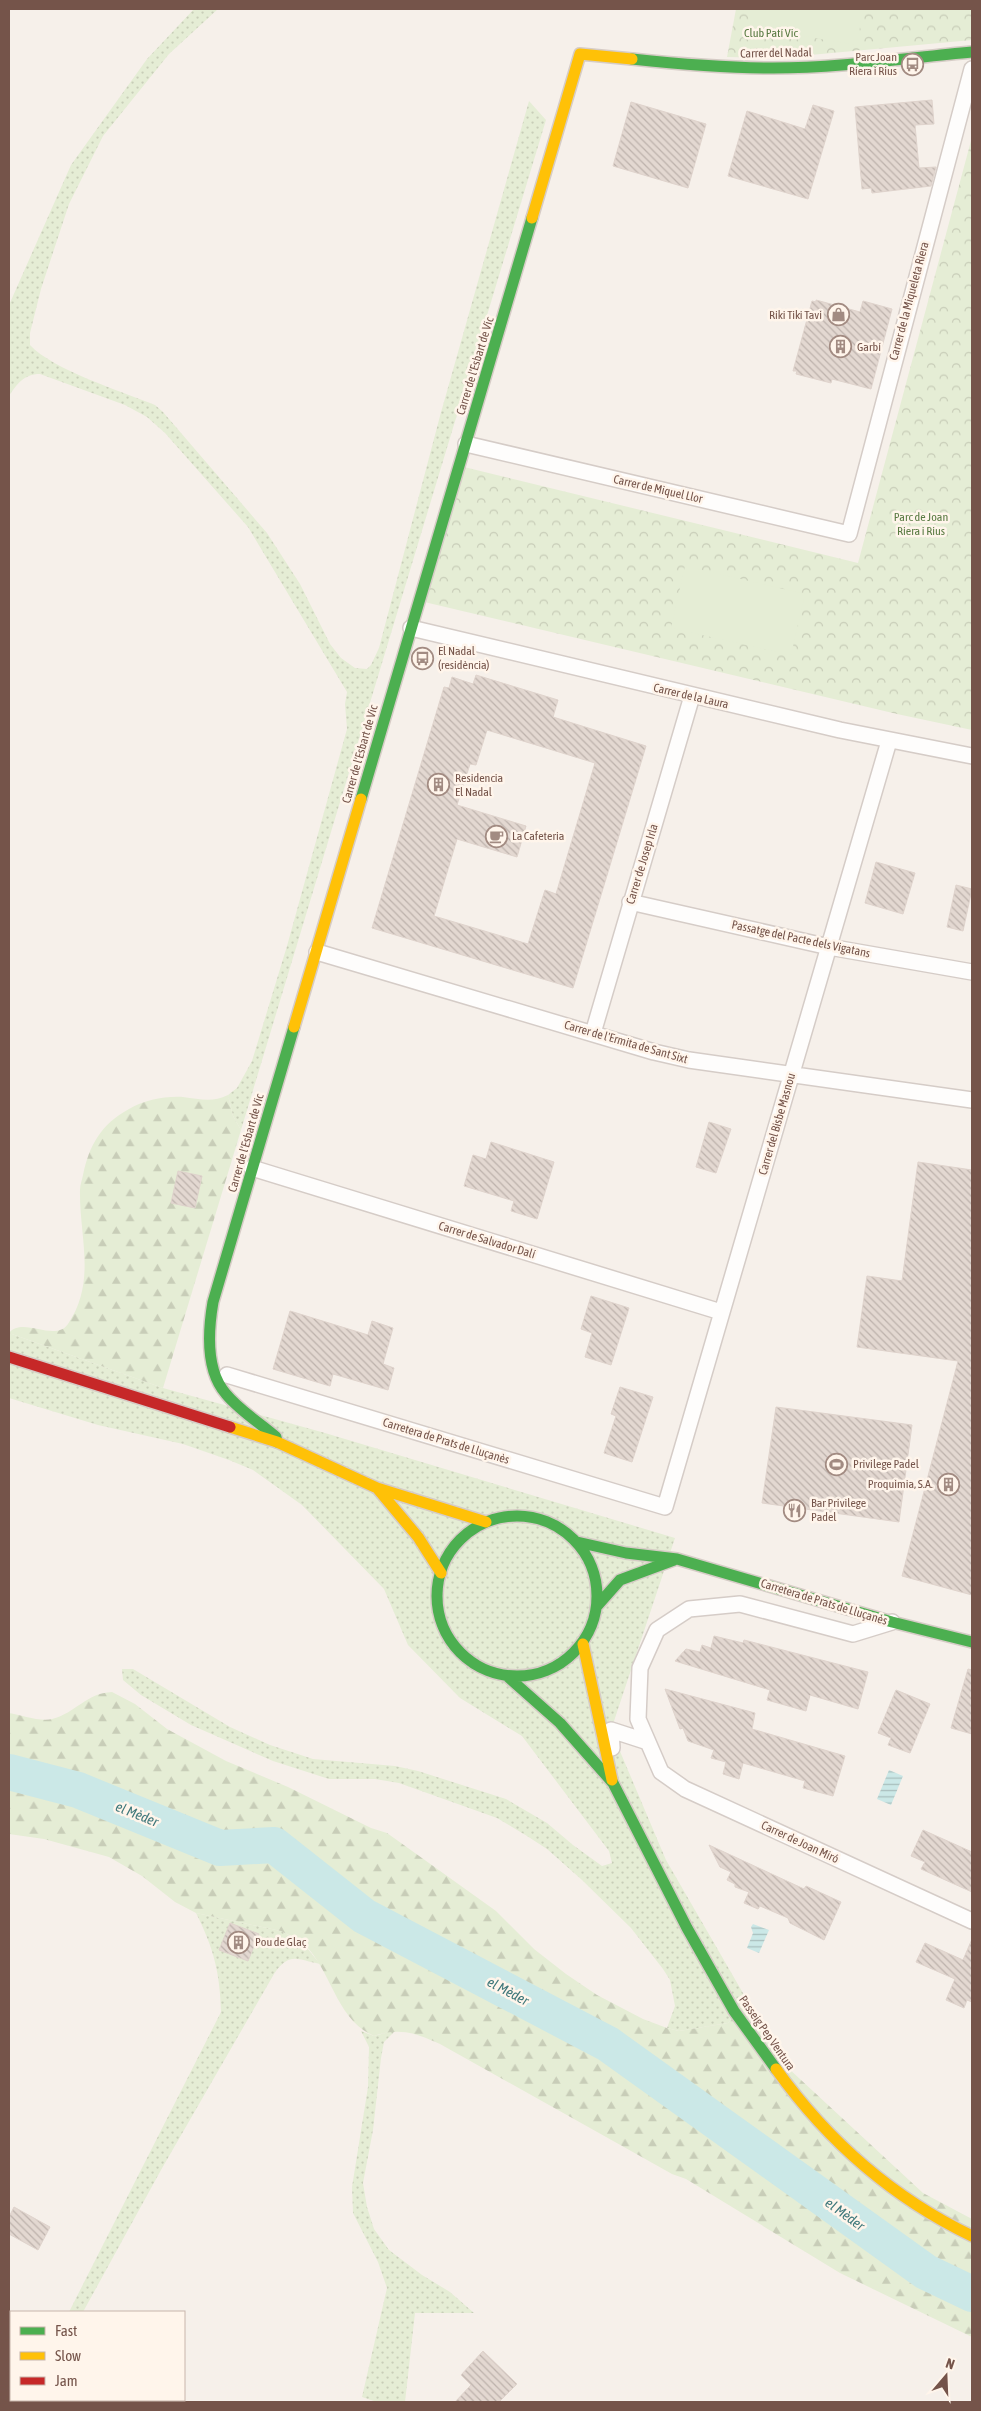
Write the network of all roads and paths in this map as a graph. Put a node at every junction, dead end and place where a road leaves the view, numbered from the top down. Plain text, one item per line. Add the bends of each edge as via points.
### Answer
1 (972, 52) edge
2 (580, 54) joint
3 (972, 69) edge
4 (466, 444) junction
5 (850, 534) joint
6 (412, 628) junction
7 (692, 696) junction
8 (889, 741) junction
9 (972, 756) edge
10 (630, 902) junction
11 (829, 947) junction
12 (317, 952) junction
13 (972, 972) edge
14 (593, 1033) junction
15 (791, 1075) junction
16 (972, 1100) edge
17 (252, 1168) junction
18 (721, 1312) junction
19 (9, 1357) edge
20 (227, 1375) dead end
21 (277, 1442) junction
22 (377, 1488) junction
23 (666, 1507) joint
24 (486, 1522) junction
25 (577, 1542) junction
26 (677, 1559) junction
27 (440, 1573) junction
28 (598, 1606) junction
29 (892, 1622) junction
30 (972, 1642) edge
31 (582, 1644) junction
32 (507, 1676) junction
33 (648, 1742) junction
34 (613, 1783) junction
35 (972, 1921) edge
36 (972, 2236) edge

1 - 2 street, Carrer del Nadal via 774,68
2 - 4 street, Carrer de l'Esbart de Vic
3 - 5 street, Carrer de la Miqueleta Riera
4 - 5 street, Carrer de Miquel Llor
4 - 6 street, Carrer de l'Esbart de Vic
6 - 7 street, Carrer de la Laura
6 - 12 street, Carrer de l'Esbart de Vic
7 - 8 street, Carrer de la Laura
7 - 10 street, Carrer de Josep Irla
8 - 9 street, Carrer de la Laura
8 - 11 street, Carrer del Bisbe Masnou
10 - 11 street, Passatge del Pacte dels Vigatans
10 - 14 street, Carrer de Josep Irla
11 - 13 street, Passatge del Pacte dels Vigatans
11 - 15 street, Carrer del Bisbe Masnou
12 - 14 street, Carrer de l'Ermita de Sant Sixt
12 - 17 street, Carrer de l'Esbart de Vic
14 - 15 street, Carrer de l'Ermita de Sant Sixt via 689,1060
15 - 16 street, Carrer de l'Ermita de Sant Sixt
15 - 18 street, Carrer del Bisbe Masnou
17 - 18 street, Carrer de Salvador Dalí
17 - 21 street, Carrer de l'Esbart de Vic via 210,1321 213,1367 225,1393 276,1437
18 - 23 street, Carrer del Bisbe Masnou
19 - 21 street
20 - 23 street, Carretera de Prats de Lluçanès
21 - 22 street
22 - 24 street
22 - 27 street via 418,1537
24 - 25 street via 504,1517 529,1517 554,1525
24 - 27 street via 455,1546
25 - 26 street, Carretera de Prats de Lluçanès via 626,1553
25 - 28 street via 595,1575
26 - 28 street via 620,1580
26 - 29 street, Carretera de Prats de Lluçanès
27 - 32 street via 438,1608 448,1636 458,1650 480,1668
28 - 31 street via 590,1632
29 - 30 street, Carretera de Prats de Lluçanès
29 - 33 street, Carrer de Joan Miró via 853,1634 740,1604 689,1609 657,1630 640,1668 638,1719
31 - 32 street via 549,1670
31 - 34 street, Passeig Pep Ventura
32 - 34 street, Passeig Pep Ventura via 560,1723
33 - 34 street via 611,1730
33 - 35 street, Carrer de Joan Miró via 661,1772 685,1789
34 - 36 street, Passeig Pep Ventura via 687,1928 734,2011 792,2093 842,2146 882,2182 937,2218

